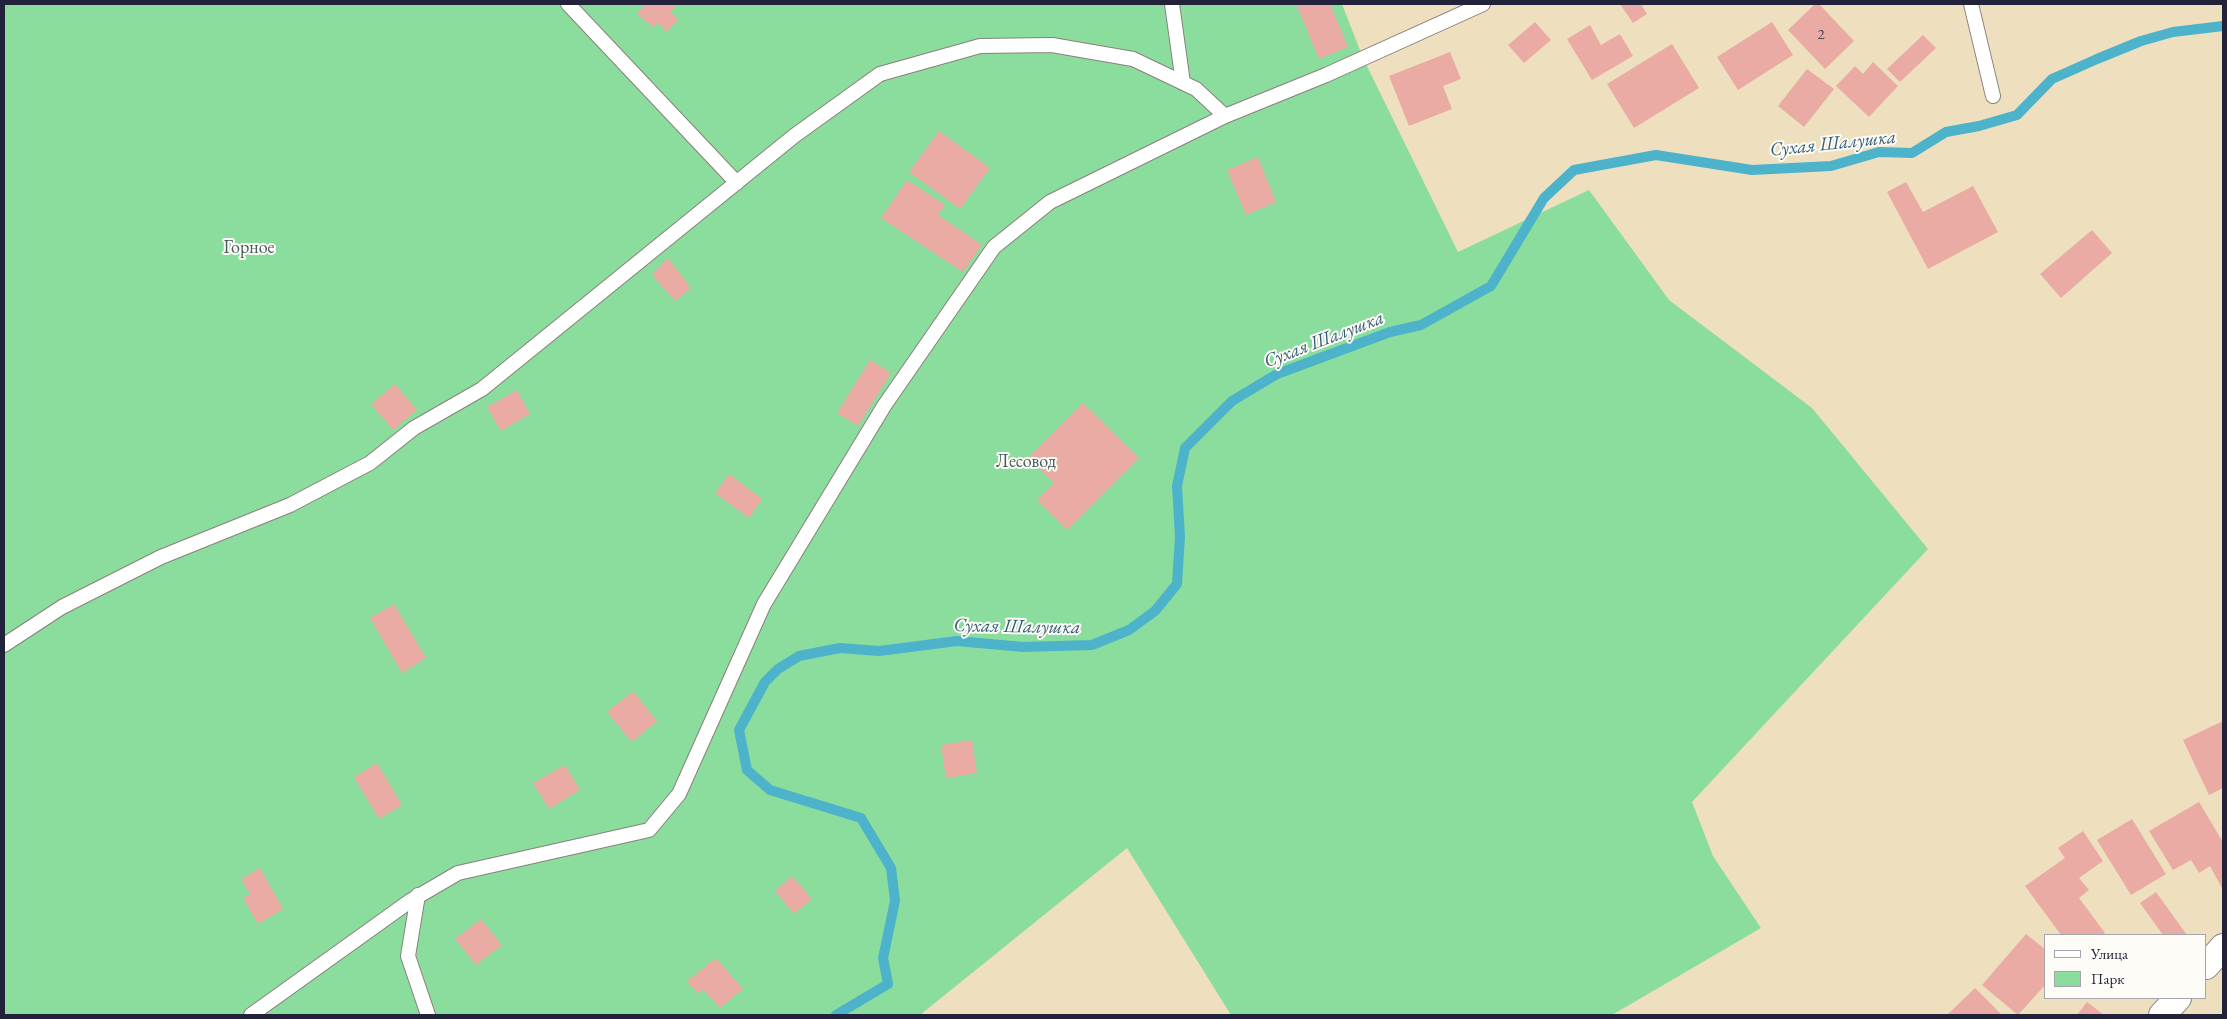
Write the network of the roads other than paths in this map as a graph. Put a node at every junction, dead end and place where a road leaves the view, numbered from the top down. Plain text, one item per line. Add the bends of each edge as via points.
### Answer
1 (568, 4) edge
2 (1172, 4) edge
3 (1483, 4) edge
4 (1972, 4) edge
5 (1183, 83) junction
6 (1992, 96) dead end
7 (1225, 116) junction
8 (736, 183) junction
9 (4, 645) edge
10 (418, 895) junction
11 (2223, 947) edge
12 (2207, 965) edge
13 (2177, 999) edge
14 (251, 1015) edge
15 (428, 1015) edge
16 (2162, 1015) edge

1 - 8 lane
2 - 5 lane
3 - 7 lane via 1326,75
4 - 6 lane
5 - 7 lane via 1196,88
5 - 8 lane via 1132,58 1052,45 980,46 880,74
7 - 10 lane via 1050,202 994,247 884,406 764,604 679,794 649,830 458,873
8 - 9 lane via 482,389 414,428 370,463 290,505 153,561 62,607
10 - 14 lane
10 - 15 lane via 408,956
11 - 12 street
13 - 16 street

